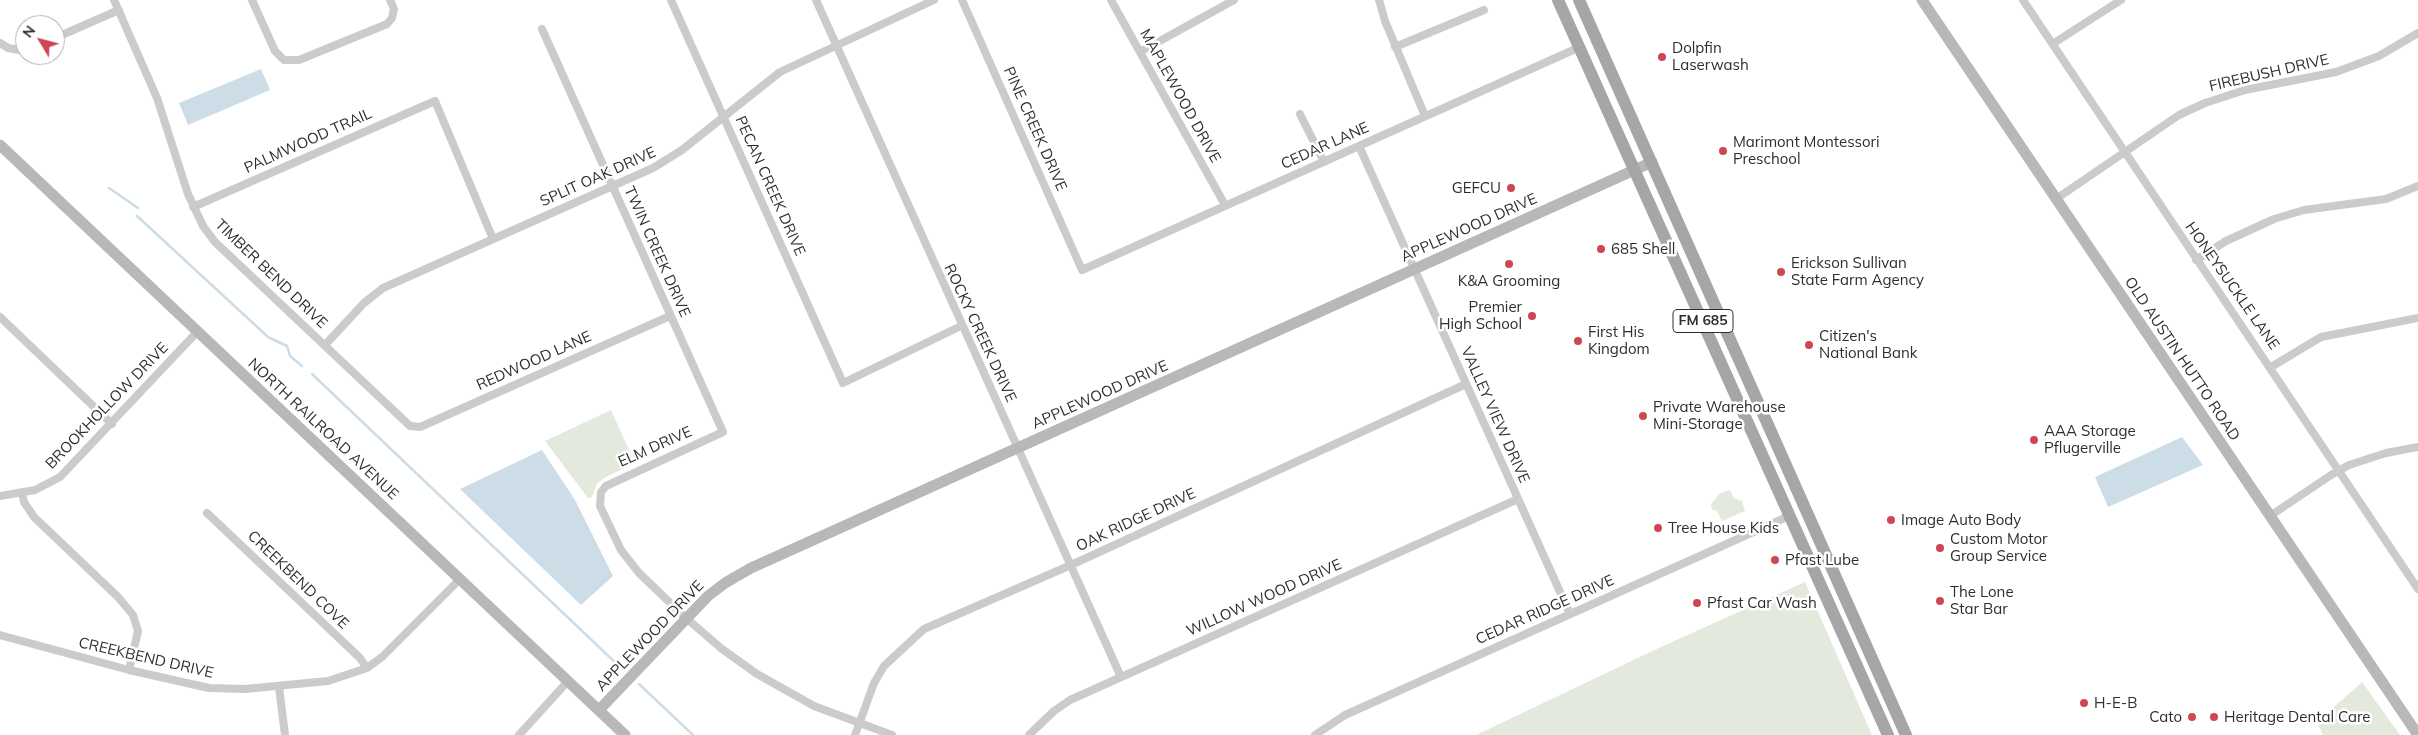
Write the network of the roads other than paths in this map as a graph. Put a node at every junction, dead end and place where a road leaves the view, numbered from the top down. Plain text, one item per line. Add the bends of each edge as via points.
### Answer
1 (114, 0) edge
2 (252, 0) edge
3 (390, 0) edge
4 (671, 0) edge
5 (816, 0) edge
6 (934, 0) edge
7 (962, 0) edge
8 (1111, 0) edge
9 (1234, 0) edge
10 (1379, 0) edge
11 (1558, 0) edge
12 (1579, 0) edge
13 (1922, 0) edge
14 (2023, 0) edge
15 (2121, 0) edge
16 (119, 10) junction
17 (1484, 10) dead end
18 (542, 29) dead end
19 (2418, 33) edge
20 (65, 34) edge
21 (0, 43) edge
22 (2054, 43) junction
23 (836, 44) junction
24 (1395, 47) junction
25 (1580, 47) junction
26 (15, 49) edge
27 (1140, 52) junction
28 (1300, 114) dead end
29 (724, 116) junction
30 (1425, 116) junction
31 (0, 145) edge
32 (1359, 146) junction
33 (2126, 152) junction
34 (1324, 162) junction
35 (1652, 162) junction
36 (1636, 170) junction
37 (2418, 186) edge
38 (612, 187) junction
39 (2056, 199) junction
40 (1225, 205) junction
41 (193, 207) junction
42 (493, 239) junction
43 (2196, 260) junction
44 (1082, 270) joint
45 (1414, 270) junction
46 (0, 316) edge
47 (670, 316) junction
48 (2418, 318) edge
49 (961, 326) junction
50 (198, 331) junction
51 (324, 345) junction
52 (2271, 367) junction
53 (1466, 384) junction
54 (112, 424) junction
55 (410, 426) joint
56 (723, 432) joint
57 (2418, 447) edge
58 (1018, 448) junction
59 (2339, 470) junction
60 (22, 494) junction
61 (0, 496) edge
62 (1518, 499) junction
63 (207, 512) dead end
64 (1789, 516) junction
65 (2270, 516) junction
66 (1070, 565) junction
67 (460, 579) junction
68 (2418, 589) edge
69 (1852, 613) junction
70 (1570, 614) junction
71 (686, 618) junction
72 (1836, 619) junction
73 (0, 634) edge
74 (367, 668) junction
75 (129, 670) junction
76 (1121, 677) junction
77 (568, 681) junction
78 (279, 686) junction
79 (599, 710) junction
80 (858, 724) junction
81 (285, 735) edge
82 (518, 735) edge
83 (625, 735) edge
84 (855, 735) edge
85 (892, 735) edge
86 (1029, 735) edge
87 (1315, 735) edge
88 (1888, 735) edge
89 (1906, 735) edge
90 (2418, 735) edge

1 - 16 street, TIMBER BEND DRIVE
2 - 3 street via 275,51 284,60 299,60 388,24 394,10
4 - 29 street, PECAN CREEK DRIVE
5 - 23 street, ROCKY CREEK DRIVE
6 - 23 street, SPLIT OAK DRIVE
7 - 44 street, PINE CREEK DRIVE
8 - 27 street, MAPLEWOOD DRIVE
9 - 27 street
10 - 24 street
11 - 25 main road, FM 685
12 - 35 main road, FM 685
13 - 39 street, OLD AUSTIN HUTTO ROAD
14 - 22 street, HONEYSUCKLE LANE
15 - 22 street
16 - 20 street
16 - 41 street, TIMBER BEND DRIVE via 168,126
17 - 24 street
18 - 38 street, TWIN CREEK DRIVE
19 - 33 street, FIREBUSH DRIVE via 2379,56 2336,72 2245,90 2205,103 2179,116
21 - 26 street
22 - 33 street, HONEYSUCKLE LANE
23 - 29 street, SPLIT OAK DRIVE via 780,72
23 - 49 street, ROCKY CREEK DRIVE
24 - 30 street
25 - 30 street, CEDAR LANE
25 - 36 main road, FM 685
27 - 40 street, MAPLEWOOD DRIVE
28 - 34 street
29 - 38 street, SPLIT OAK DRIVE via 666,162
29 - 49 street, PECAN CREEK DRIVE via 843,382
30 - 32 street, CEDAR LANE
31 - 50 street, NORTH RAILROAD AVENUE
32 - 34 street, CEDAR LANE
32 - 45 street, VALLEY VIEW DRIVE
33 - 39 street, FIREBUSH DRIVE
33 - 43 street, HONEYSUCKLE LANE
34 - 40 street, CEDAR LANE
35 - 36 street, APPLEWOOD DRIVE
35 - 69 main road, FM 685
36 - 45 street, APPLEWOOD DRIVE
36 - 64 main road, FM 685
37 - 43 street via 2386,199 2304,210 2274,219 2226,241
38 - 42 street, SPLIT OAK DRIVE
38 - 47 street, TWIN CREEK DRIVE
39 - 65 street, OLD AUSTIN HUTTO ROAD
40 - 44 street, CEDAR LANE
41 - 42 street, PALMWOOD TRAIL via 434,101
41 - 51 street, TIMBER BEND DRIVE via 215,242
42 - 51 street, SPLIT OAK DRIVE via 383,288
43 - 52 street, HONEYSUCKLE LANE
45 - 53 street, VALLEY VIEW DRIVE
45 - 58 street, APPLEWOOD DRIVE
46 - 54 street
47 - 55 street, REDWOOD LANE via 420,427
47 - 56 street, TWIN CREEK DRIVE
48 - 52 street via 2321,337
49 - 58 street, ROCKY CREEK DRIVE
50 - 54 street, BROOKHOLLOW DRIVE
50 - 67 street, NORTH RAILROAD AVENUE
51 - 55 street, TIMBER BEND DRIVE
52 - 59 street, HONEYSUCKLE LANE
53 - 62 street, VALLEY VIEW DRIVE
53 - 66 street, OAK RIDGE DRIVE
54 - 60 street, BROOKHOLLOW DRIVE via 60,477
56 - 71 street, ELM DRIVE via 612,482 601,492 600,506 627,559
57 - 59 street via 2386,453
58 - 66 street, ROCKY CREEK DRIVE
58 - 71 street, APPLEWOOD DRIVE via 751,568 725,582
59 - 65 street
59 - 68 street, HONEYSUCKLE LANE
60 - 61 street, BROOKHOLLOW DRIVE
60 - 75 street via 34,517 133,615 138,631
62 - 70 street, VALLEY VIEW DRIVE
62 - 76 street, WILLOW WOOD DRIVE
63 - 74 street, CREEKBEND COVE
64 - 70 street, CEDAR RIDGE DRIVE
64 - 72 main road, FM 685
65 - 90 street, OLD AUSTIN HUTTO ROAD
66 - 76 street, ROCKY CREEK DRIVE
66 - 80 street, OAK RIDGE DRIVE via 924,629 884,666
67 - 74 street, CREEKBEND DRIVE via 399,642
67 - 77 street, NORTH RAILROAD AVENUE
69 - 72 street
69 - 89 main road, FM 685
70 - 87 street, CEDAR RIDGE DRIVE via 1345,715
71 - 79 street, APPLEWOOD DRIVE
71 - 80 street via 722,649 776,686
72 - 88 main road, FM 685
73 - 75 street, CREEKBEND DRIVE
74 - 78 street, CREEKBEND DRIVE via 328,681
75 - 78 street, CREEKBEND DRIVE via 209,688
76 - 86 street, WILLOW WOOD DRIVE via 1070,700
77 - 79 street, NORTH RAILROAD AVENUE
77 - 82 street
78 - 81 street
79 - 83 street, NORTH RAILROAD AVENUE
80 - 84 street, OAK RIDGE DRIVE
80 - 85 street

